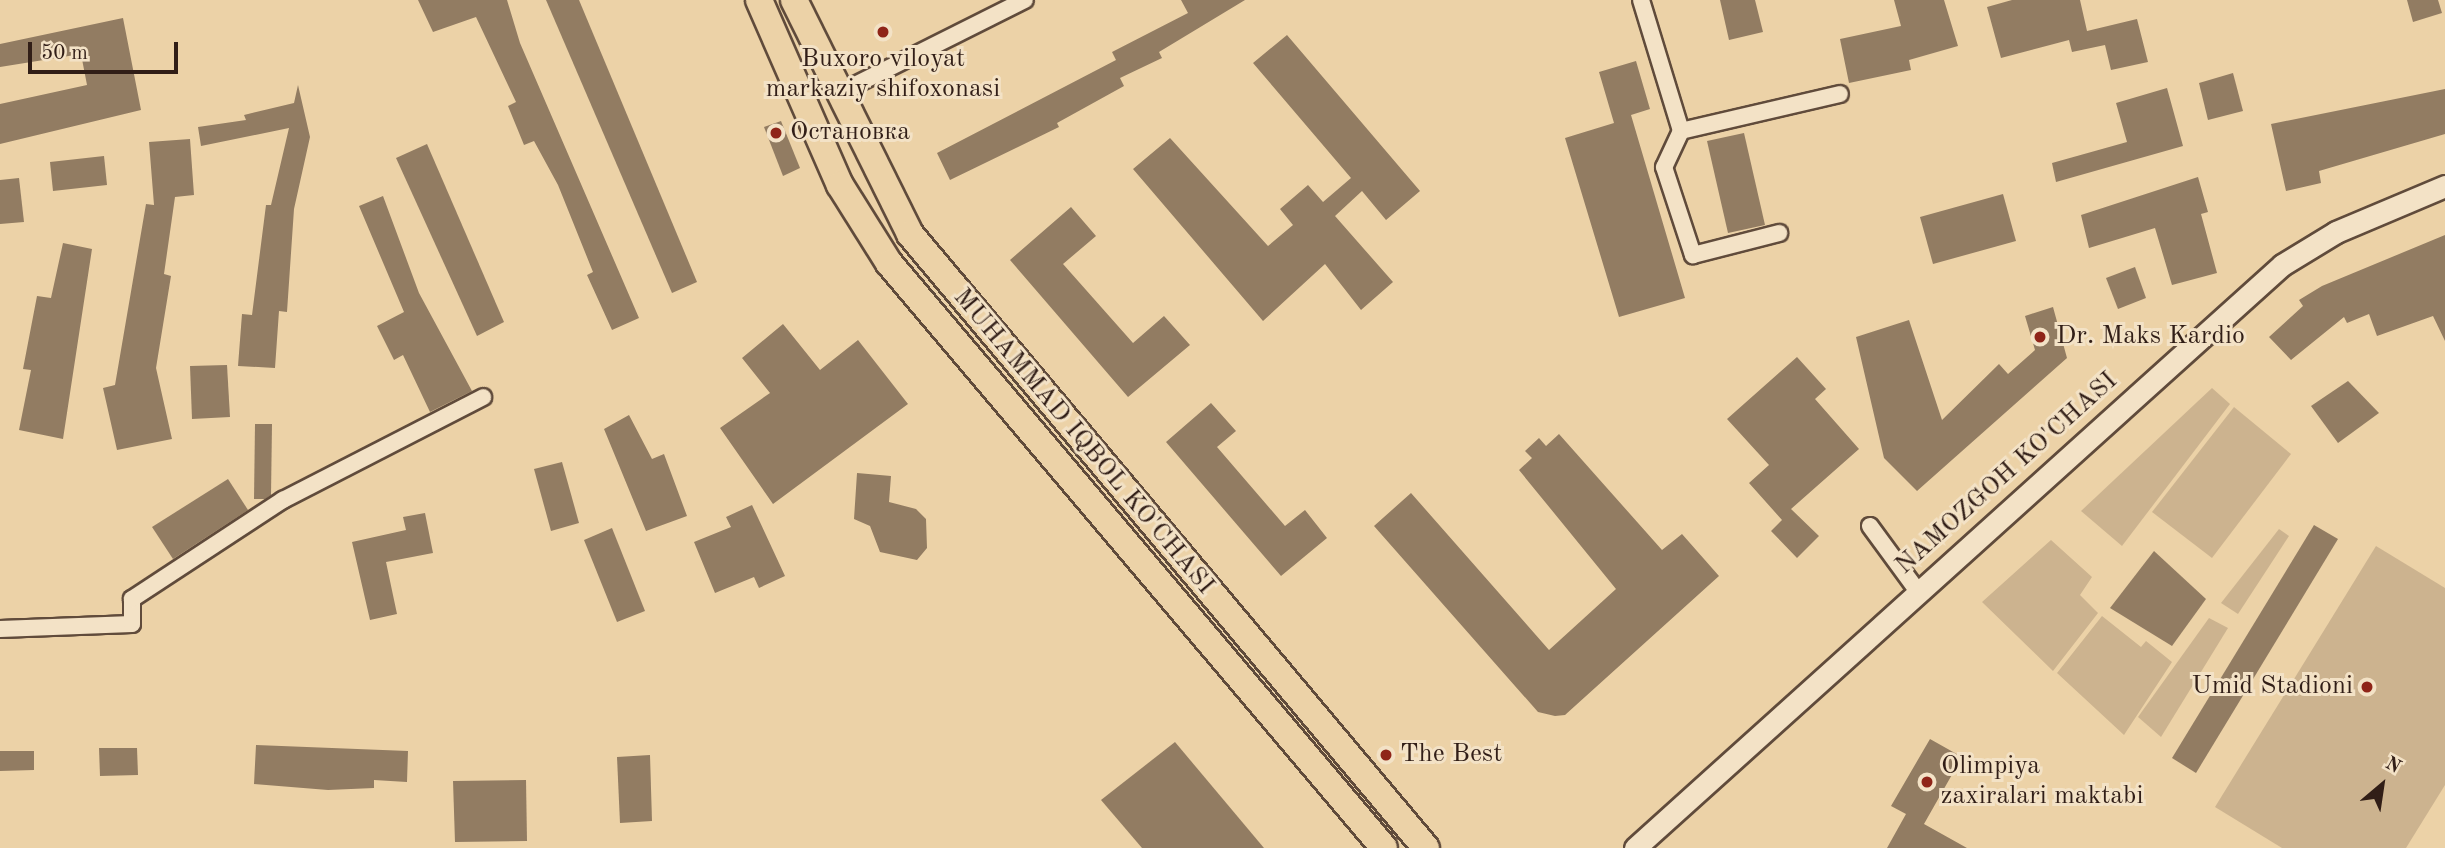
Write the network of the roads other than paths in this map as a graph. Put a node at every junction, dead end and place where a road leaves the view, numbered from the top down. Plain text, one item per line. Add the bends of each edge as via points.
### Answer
1 (759, 0) edge
2 (793, 0) edge
3 (1025, 0) edge
4 (1642, 0) edge
5 (837, 94) junction
6 (1840, 94) dead end
7 (1681, 131) junction
8 (2445, 186) edge
9 (1779, 233) dead end
10 (483, 397) dead end
11 (1870, 526) dead end
12 (1919, 593) junction
13 (0, 629) edge
14 (1384, 848) edge
15 (1426, 848) edge
16 (1635, 848) edge

1 - 14 main road, MUHAMMAD IQBOL KO'CHASI via 840,186 889,263
2 - 5 main road, MUHAMMAD IQBOL KO'CHASI
3 - 5 street
4 - 7 street
5 - 15 main road, MUHAMMAD IQBOL KO'CHASI via 910,234
6 - 7 street
7 - 9 street via 1664,167 1693,255
8 - 12 street, NAMOZGOH KO'CHASI via 2336,232 2282,265
10 - 13 street via 272,508 132,599 132,624
11 - 12 street
12 - 16 street, NAMOZGOH KO'CHASI

